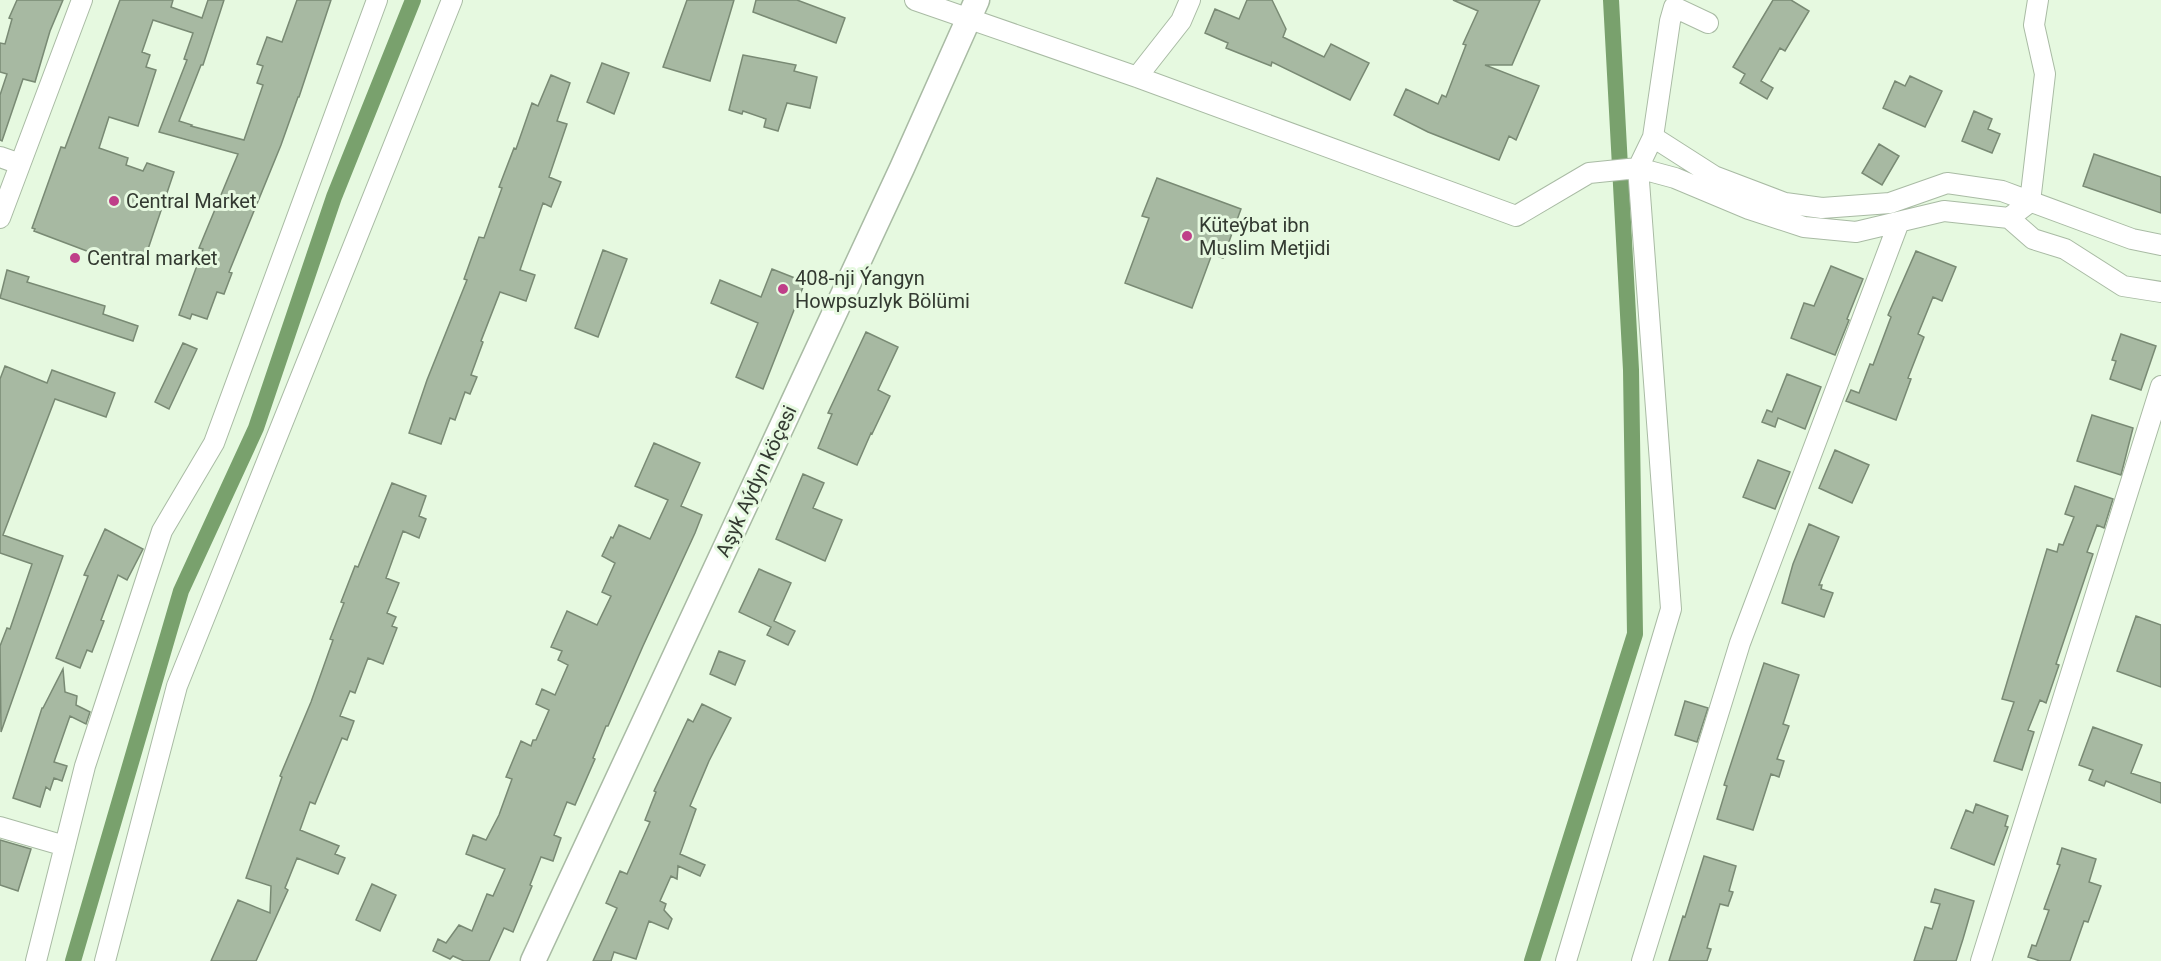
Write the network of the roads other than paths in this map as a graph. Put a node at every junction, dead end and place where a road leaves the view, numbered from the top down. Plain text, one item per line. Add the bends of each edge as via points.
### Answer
1 (82, 0) edge
2 (377, 0) edge
3 (452, 0) edge
4 (915, 0) edge
5 (1190, 0) edge
6 (2038, 0) edge
7 (972, 10) edge
8 (1708, 23) dead end
9 (1137, 77) junction
10 (1653, 137) junction
11 (0, 158) edge
12 (20, 165) junction
13 (1638, 168) junction
14 (2031, 202) junction
15 (0, 218) edge
16 (2009, 218) junction
17 (1899, 222) junction
18 (2161, 245) edge
19 (2161, 292) edge
20 (2161, 386) edge
21 (0, 827) edge
22 (65, 846) junction
23 (36, 961) edge
24 (105, 961) edge
25 (533, 961) edge
26 (1566, 961) edge
27 (1642, 961) edge
28 (1981, 961) edge

1 - 12 street
2 - 22 street via 214,442 162,531 85,766
3 - 24 street via 177,686
4 - 7 street
5 - 9 street via 1181,21
6 - 14 street via 2034,25 2045,74
7 - 9 street
7 - 25 main road, Aşyk Aýdyn köçesi
8 - 10 street via 1674,7
9 - 13 street via 1516,216 1589,174
10 - 13 street
10 - 14 street via 1714,176 1785,203 1822,208 1890,203 1947,183 2002,191
11 - 12 street
12 - 15 street
13 - 17 street via 1804,227 1856,232
13 - 26 street via 1671,609
14 - 16 street
14 - 18 street via 2132,239
16 - 17 street via 1944,212
16 - 19 street via 2033,239 2065,249 2123,286
17 - 27 street via 1740,643
20 - 28 street
21 - 22 street
22 - 23 street

